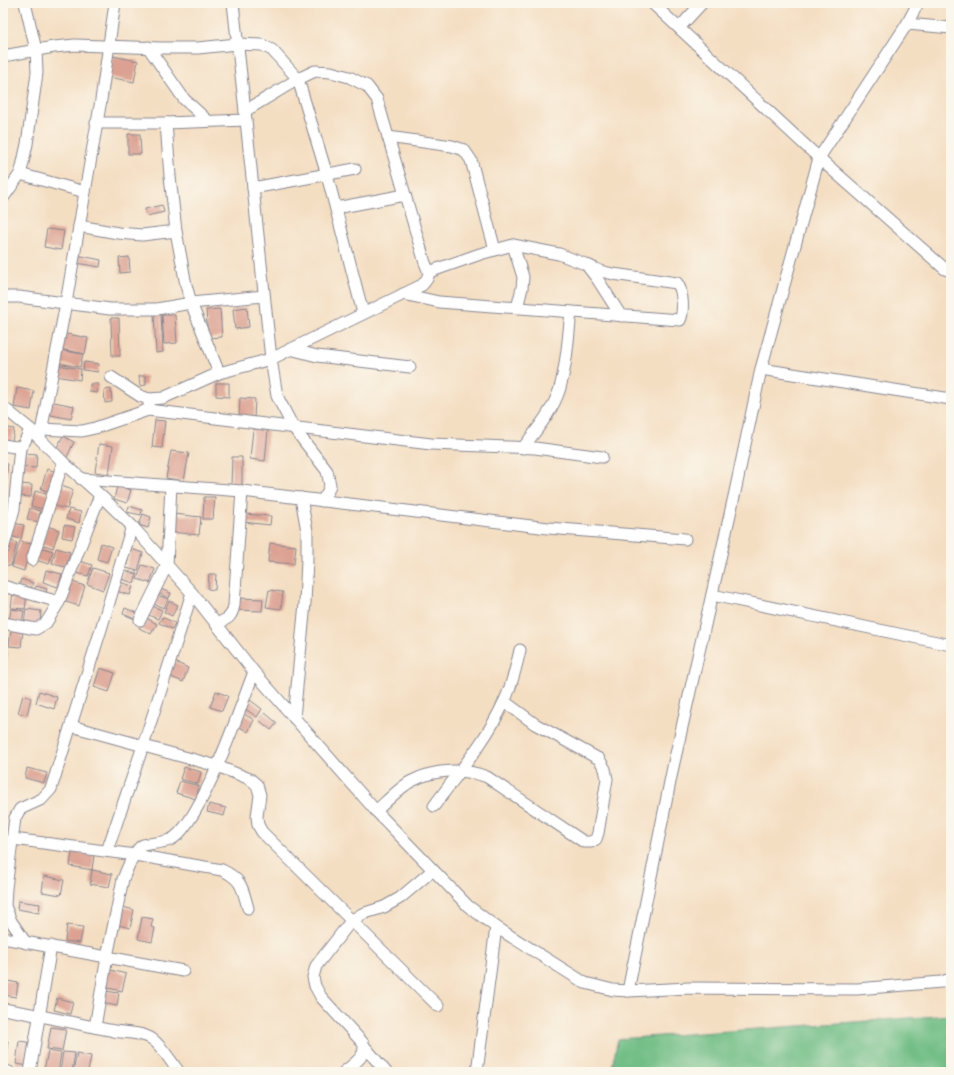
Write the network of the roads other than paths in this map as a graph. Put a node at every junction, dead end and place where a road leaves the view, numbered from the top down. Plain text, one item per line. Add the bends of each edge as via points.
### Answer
1 (25, 3) edge
2 (114, 3) edge
3 (233, 3) edge
4 (652, 3) edge
5 (702, 3) edge
6 (918, 3) edge
7 (907, 24) junction
8 (679, 28) junction
9 (951, 28) edge
10 (237, 44) junction
11 (108, 46) junction
12 (148, 47) junction
13 (36, 50) junction
14 (3, 56) edge
15 (298, 79) junction
16 (246, 115) junction
17 (208, 121) junction
18 (166, 123) junction
19 (96, 124) junction
20 (388, 137) junction
21 (819, 158) junction
22 (355, 169) dead end
23 (20, 174) junction
24 (327, 175) junction
25 (253, 188) junction
26 (85, 192) junction
27 (405, 195) junction
28 (3, 198) edge
29 (336, 208) junction
30 (79, 226) junction
31 (176, 231) junction
32 (513, 245) junction
33 (495, 250) junction
34 (585, 264) junction
35 (951, 271) edge
36 (429, 272) junction
37 (403, 294) junction
38 (264, 296) junction
39 (3, 297) edge
40 (66, 303) junction
41 (191, 303) junction
42 (517, 308) junction
43 (571, 312) junction
44 (364, 313) junction
45 (621, 316) junction
46 (290, 349) junction
47 (271, 358) junction
48 (410, 367) dead end
49 (761, 369) junction
50 (219, 373) junction
51 (111, 377) dead end
52 (951, 399) edge
53 (149, 405) junction
54 (3, 407) edge
55 (293, 427) junction
56 (37, 432) junction
57 (3, 445) edge
58 (20, 447) junction
59 (523, 448) junction
60 (602, 457) dead end
61 (63, 462) junction
62 (81, 479) junction
63 (171, 486) junction
64 (242, 491) junction
65 (100, 495) junction
66 (301, 498) junction
67 (322, 501) junction
68 (132, 526) junction
69 (685, 539) dead end
70 (3, 549) edge
71 (32, 560) dead end
72 (167, 565) junction
73 (3, 586) edge
74 (192, 593) junction
75 (712, 595) junction
76 (59, 602) junction
77 (140, 620) dead end
78 (3, 623) edge
79 (216, 624) junction
80 (951, 645) edge
81 (520, 650) dead end
82 (254, 672) junction
83 (505, 702) junction
84 (294, 718) junction
85 (71, 726) junction
86 (144, 746) junction
87 (217, 766) junction
88 (460, 771) junction
89 (434, 806) dead end
90 (376, 811) junction
91 (13, 839) junction
92 (107, 851) junction
93 (135, 855) junction
94 (433, 870) junction
95 (248, 908) dead end
96 (351, 921) junction
97 (496, 927) junction
98 (3, 938) edge
99 (26, 943) junction
100 (52, 946) junction
101 (107, 957) junction
102 (183, 971) dead end
103 (951, 979) edge
104 (628, 991) junction
105 (438, 1006) dead end
106 (3, 1010) edge
107 (40, 1015) junction
108 (95, 1027) junction
109 (365, 1047) junction
110 (3, 1071) edge
111 (9, 1072) edge
112 (30, 1072) edge
113 (179, 1072) edge
114 (344, 1072) edge
115 (386, 1072) edge
116 (477, 1072) edge

1 - 13 street
2 - 11 street
3 - 10 street
4 - 8 street
5 - 8 street
6 - 7 street
7 - 9 street
7 - 21 street
8 - 21 street
10 - 12 street via 198,48
10 - 15 street via 262,45 272,50
10 - 16 street
11 - 12 street
11 - 13 street via 75,45
11 - 19 street
12 - 17 street via 184,99
13 - 14 street
13 - 23 street via 36,80
15 - 16 street
15 - 20 street via 315,71 331,72 367,86 377,99
15 - 24 street
16 - 17 street
16 - 25 street
17 - 18 street
18 - 19 street
18 - 31 street
19 - 26 street
20 - 27 street
20 - 33 street via 464,150 471,160
21 - 35 street via 945,269
21 - 49 street
22 - 24 street
23 - 26 street
23 - 28 street
24 - 25 street
24 - 29 street
25 - 38 street
26 - 30 street
27 - 29 street
27 - 36 street
29 - 44 street
30 - 31 street via 142,235
30 - 40 street
31 - 41 street
32 - 33 street
32 - 34 street via 559,254
32 - 42 street via 523,277
33 - 36 street
34 - 45 street
34 - 45 street via 600,271 677,283 680,287 683,310 680,320
36 - 37 street via 427,280 422,285
37 - 42 street via 439,302
37 - 44 street
38 - 41 street
38 - 47 street
39 - 40 street
40 - 41 street via 110,309 157,309
40 - 56 street
41 - 50 street
42 - 43 street
43 - 45 street
43 - 59 street via 559,392 552,407
44 - 46 street
46 - 47 street
46 - 48 street via 317,356
47 - 50 street
47 - 55 street via 277,396
49 - 52 street
49 - 75 street
50 - 53 street
51 - 53 street
53 - 55 street via 225,420
53 - 56 street via 82,431
54 - 56 street
55 - 59 street via 431,444
55 - 67 street via 327,471 330,485
56 - 58 street
56 - 61 street
57 - 58 street
58 - 70 street via 14,510
59 - 60 street
61 - 62 street
61 - 71 street
62 - 63 street
62 - 65 street
63 - 64 street
63 - 72 street
64 - 66 street
64 - 79 street via 233,613
65 - 68 street
65 - 76 street
66 - 67 street
66 - 84 street via 307,531 307,560
67 - 69 street via 548,528
68 - 72 street
68 - 85 street
72 - 74 street
72 - 77 street
73 - 76 street
74 - 79 street
74 - 86 street
75 - 80 street
75 - 104 street via 673,767
76 - 78 street via 46,623 36,629
79 - 82 street
81 - 83 street
82 - 84 street
82 - 87 street
83 - 88 street via 492,727
83 - 88 street via 535,724 599,759 607,779 596,839 584,842 487,777 475,772
84 - 90 street
85 - 86 street
85 - 91 street via 51,789 42,799 20,809 15,818
86 - 87 street
86 - 92 street
87 - 93 street via 199,805 181,831 170,840 139,847
87 - 96 street via 250,779 257,785 260,795 256,816 262,832
88 - 89 street
88 - 90 street via 434,773 411,781
90 - 94 street
91 - 92 street
91 - 99 street via 5,906 11,921
92 - 93 street
93 - 95 street via 222,870 240,882
93 - 101 street via 123,879
94 - 96 street via 400,898
94 - 97 street via 468,906
96 - 105 street
96 - 109 street via 316,966 313,977 322,997
97 - 104 street via 585,983
97 - 116 street
98 - 99 street
99 - 100 street
100 - 101 street
100 - 107 street
101 - 102 street
101 - 108 street
103 - 104 street via 857,989 689,988
106 - 107 street
107 - 108 street
107 - 112 street
108 - 113 street via 147,1036 160,1047
109 - 114 street via 362,1056
109 - 115 street
110 - 111 street

